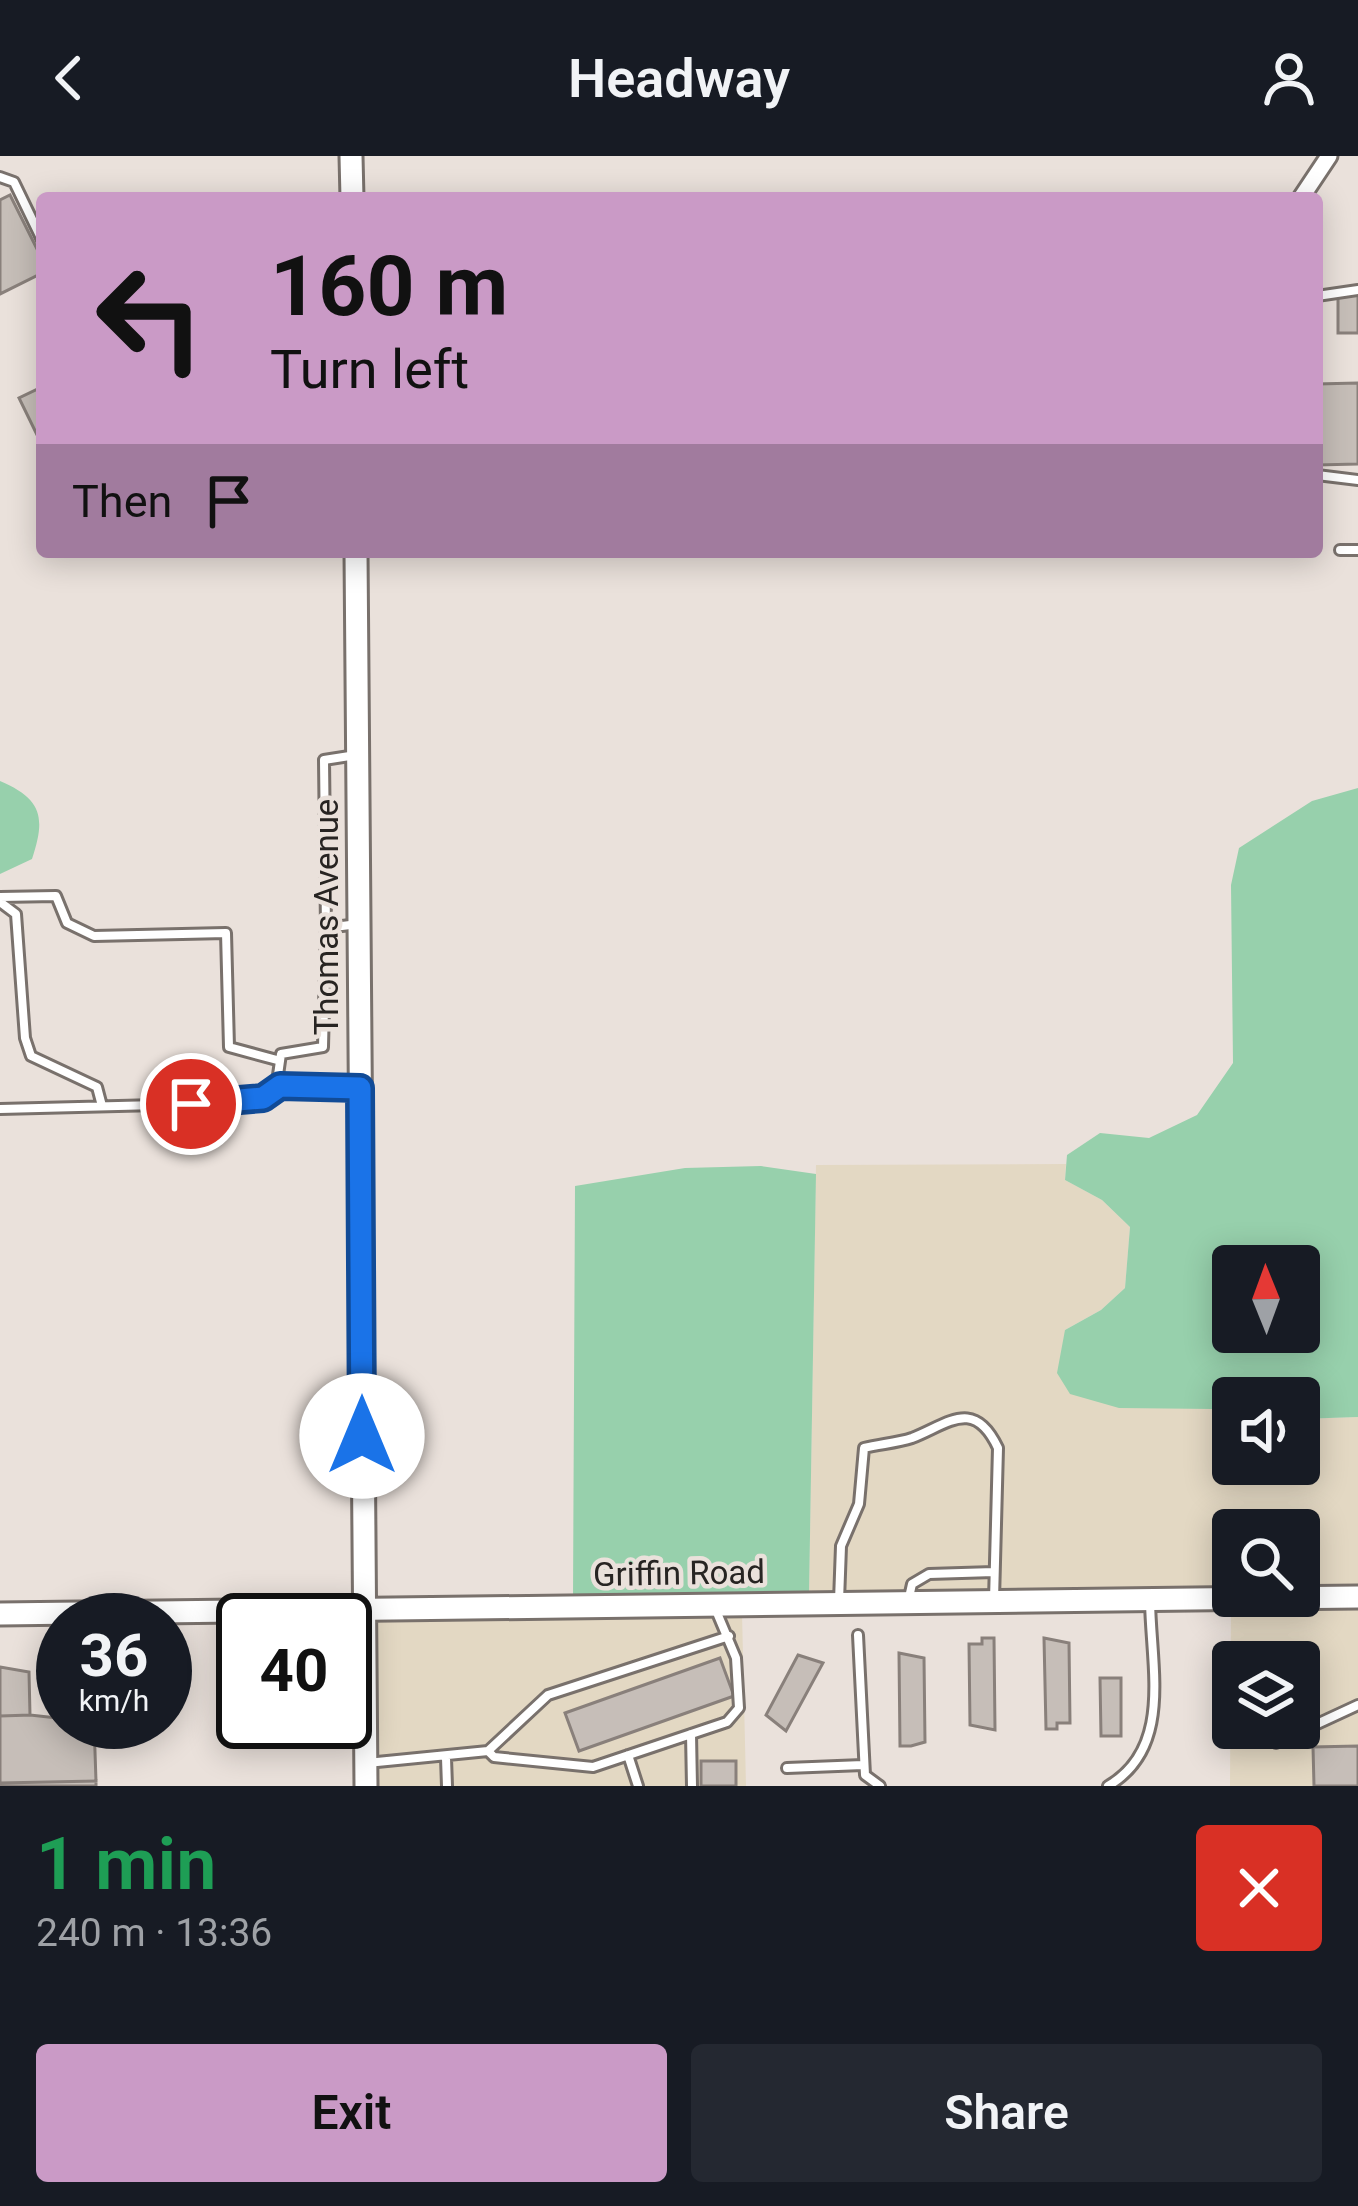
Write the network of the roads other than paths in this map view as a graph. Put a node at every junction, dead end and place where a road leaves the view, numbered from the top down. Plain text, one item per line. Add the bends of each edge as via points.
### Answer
1 (351, 156) edge
2 (1329, 156) edge
3 (0, 177) edge
4 (352, 192) edge
5 (1305, 192) edge
6 (36, 228) edge
7 (1358, 290) edge
8 (1323, 295) edge
9 (1323, 476) edge
10 (1358, 479) edge
11 (1340, 550) dead end
12 (1358, 550) edge
13 (356, 558) edge
14 (358, 755) junction
15 (0, 899) edge
16 (359, 924) junction
17 (326, 928) junction
18 (277, 1060) junction
19 (280, 1086) junction
20 (360, 1088) junction
21 (102, 1106) junction
22 (0, 1108) edge
23 (994, 1572) junction
24 (364, 1593) edge
25 (1358, 1597) edge
26 (1150, 1600) junction
27 (994, 1602) junction
28 (908, 1603) junction
29 (839, 1604) junction
30 (713, 1605) junction
31 (372, 1610) edge
32 (216, 1612) edge
33 (0, 1614) edge
34 (858, 1635) dead end
35 (729, 1636) junction
36 (1358, 1705) edge
37 (1320, 1723) edge
38 (691, 1734) junction
39 (488, 1751) junction
40 (628, 1755) junction
41 (446, 1758) junction
42 (863, 1765) junction
43 (787, 1768) dead end
44 (366, 1774) edge
45 (447, 1786) edge
46 (638, 1786) edge
47 (692, 1786) edge
48 (880, 1786) edge
49 (1108, 1786) edge

1 - 4 street
2 - 5 street
3 - 6 lane via 14,182
7 - 8 lane
9 - 10 lane
11 - 12 lane
13 - 14 street, Thomas Avenue
14 - 16 street, Thomas Avenue
14 - 17 lane via 324,760
15 - 18 lane via 56,896 67,923 94,936 226,933 229,1047
15 - 21 lane via 16,914 31,1056 97,1087
16 - 17 lane
16 - 20 street, Thomas Avenue
17 - 18 lane via 322,1047
18 - 19 lane
19 - 20 lane
19 - 21 lane via 236,1103
20 - 24 street, Thomas Avenue
21 - 22 lane
23 - 27 lane
23 - 28 lane via 929,1574 912,1584
23 - 29 lane via 998,1448 989,1429 969,1418 941,1420 914,1437 865,1448 859,1504 841,1546
25 - 26 street, Griffin Road
26 - 27 street, Griffin Road
26 - 49 lane via 1152,1735 1132,1772
27 - 28 street, Griffin Road
28 - 29 street, Griffin Road
29 - 30 street, Griffin Road
30 - 31 street, Griffin Road
30 - 35 lane
32 - 33 street, Griffin Road
34 - 42 lane
35 - 38 lane via 740,1708 728,1722
35 - 39 lane via 548,1695
36 - 37 lane
38 - 40 lane
38 - 47 lane
39 - 40 lane via 574,1767
39 - 41 lane
40 - 46 lane
41 - 44 lane
41 - 45 lane
42 - 43 lane
42 - 48 lane

